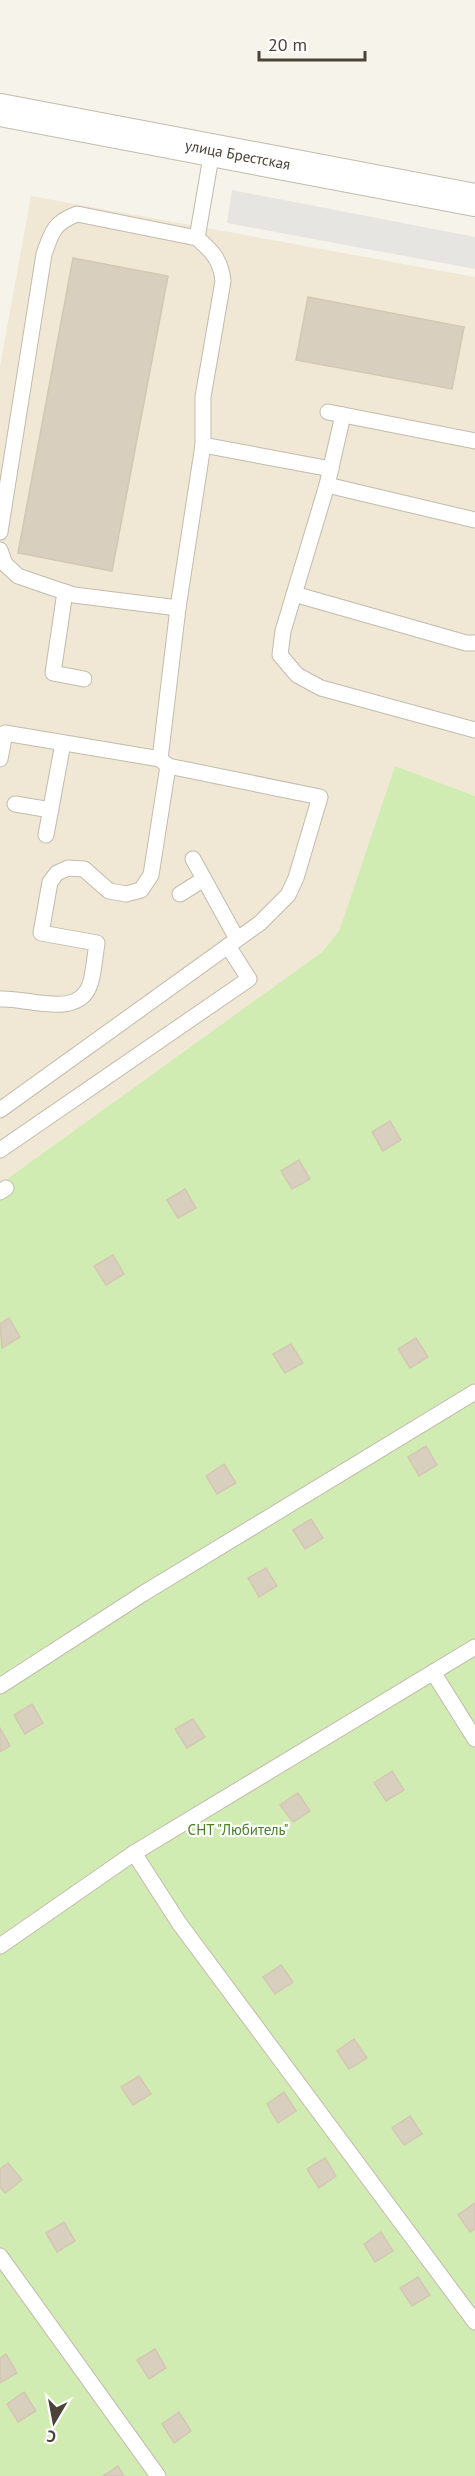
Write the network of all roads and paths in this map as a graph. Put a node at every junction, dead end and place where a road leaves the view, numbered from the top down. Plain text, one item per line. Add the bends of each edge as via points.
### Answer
1 (0, 110) edge
2 (212, 151) junction
3 (475, 200) edge
4 (197, 237) junction
5 (475, 441) edge
6 (203, 445) junction
7 (331, 469) junction
8 (327, 485) junction
9 (475, 520) edge
10 (0, 532) edge
11 (0, 550) edge
12 (65, 592) junction
13 (294, 594) junction
14 (178, 608) junction
15 (475, 643) edge
16 (84, 679) dead end
17 (475, 730) edge
18 (63, 743) junction
19 (0, 759) edge
20 (164, 763) junction
21 (15, 804) dead end
22 (51, 810) junction
23 (46, 835) dead end
24 (193, 860) dead end
25 (204, 879) junction
26 (180, 894) dead end
27 (232, 943) junction
28 (0, 999) edge
29 (0, 1110) edge
30 (0, 1150) edge
31 (475, 1392) edge
32 (475, 1647) edge
33 (433, 1672) junction
34 (0, 1686) edge
35 (475, 1739) edge
36 (134, 1853) junction
37 (0, 1946) edge
38 (0, 2256) edge
39 (475, 2322) edge
40 (158, 2476) edge

1 - 2 street, улица Брестская
2 - 3 street, улица Брестская
2 - 4 lane
4 - 6 lane via 222,266 223,281 203,397
4 - 10 lane via 77,214 52,230 44,254
5 - 7 lane via 335,414
6 - 7 lane
6 - 14 lane
7 - 8 lane
8 - 9 lane
8 - 13 lane
11 - 12 lane via 5,564 18,576
12 - 14 lane
12 - 16 lane via 53,673
13 - 15 lane
13 - 17 lane via 280,655 297,675 321,688
14 - 20 lane
18 - 19 lane via 5,733
18 - 20 lane
18 - 22 lane
20 - 27 lane via 320,797 288,895 260,923
20 - 28 lane via 151,875 141,890 126,894 109,891 84,869 68,868 50,882 41,933 97,943 91,983 80,1000 63,1005
21 - 22 lane
22 - 23 lane
24 - 25 lane
25 - 26 lane
25 - 27 lane
27 - 29 lane
27 - 30 lane via 249,979
31 - 34 lane via 144,1593
32 - 33 lane
33 - 35 lane
33 - 36 lane
36 - 37 lane
36 - 39 lane via 179,1923
38 - 40 lane

